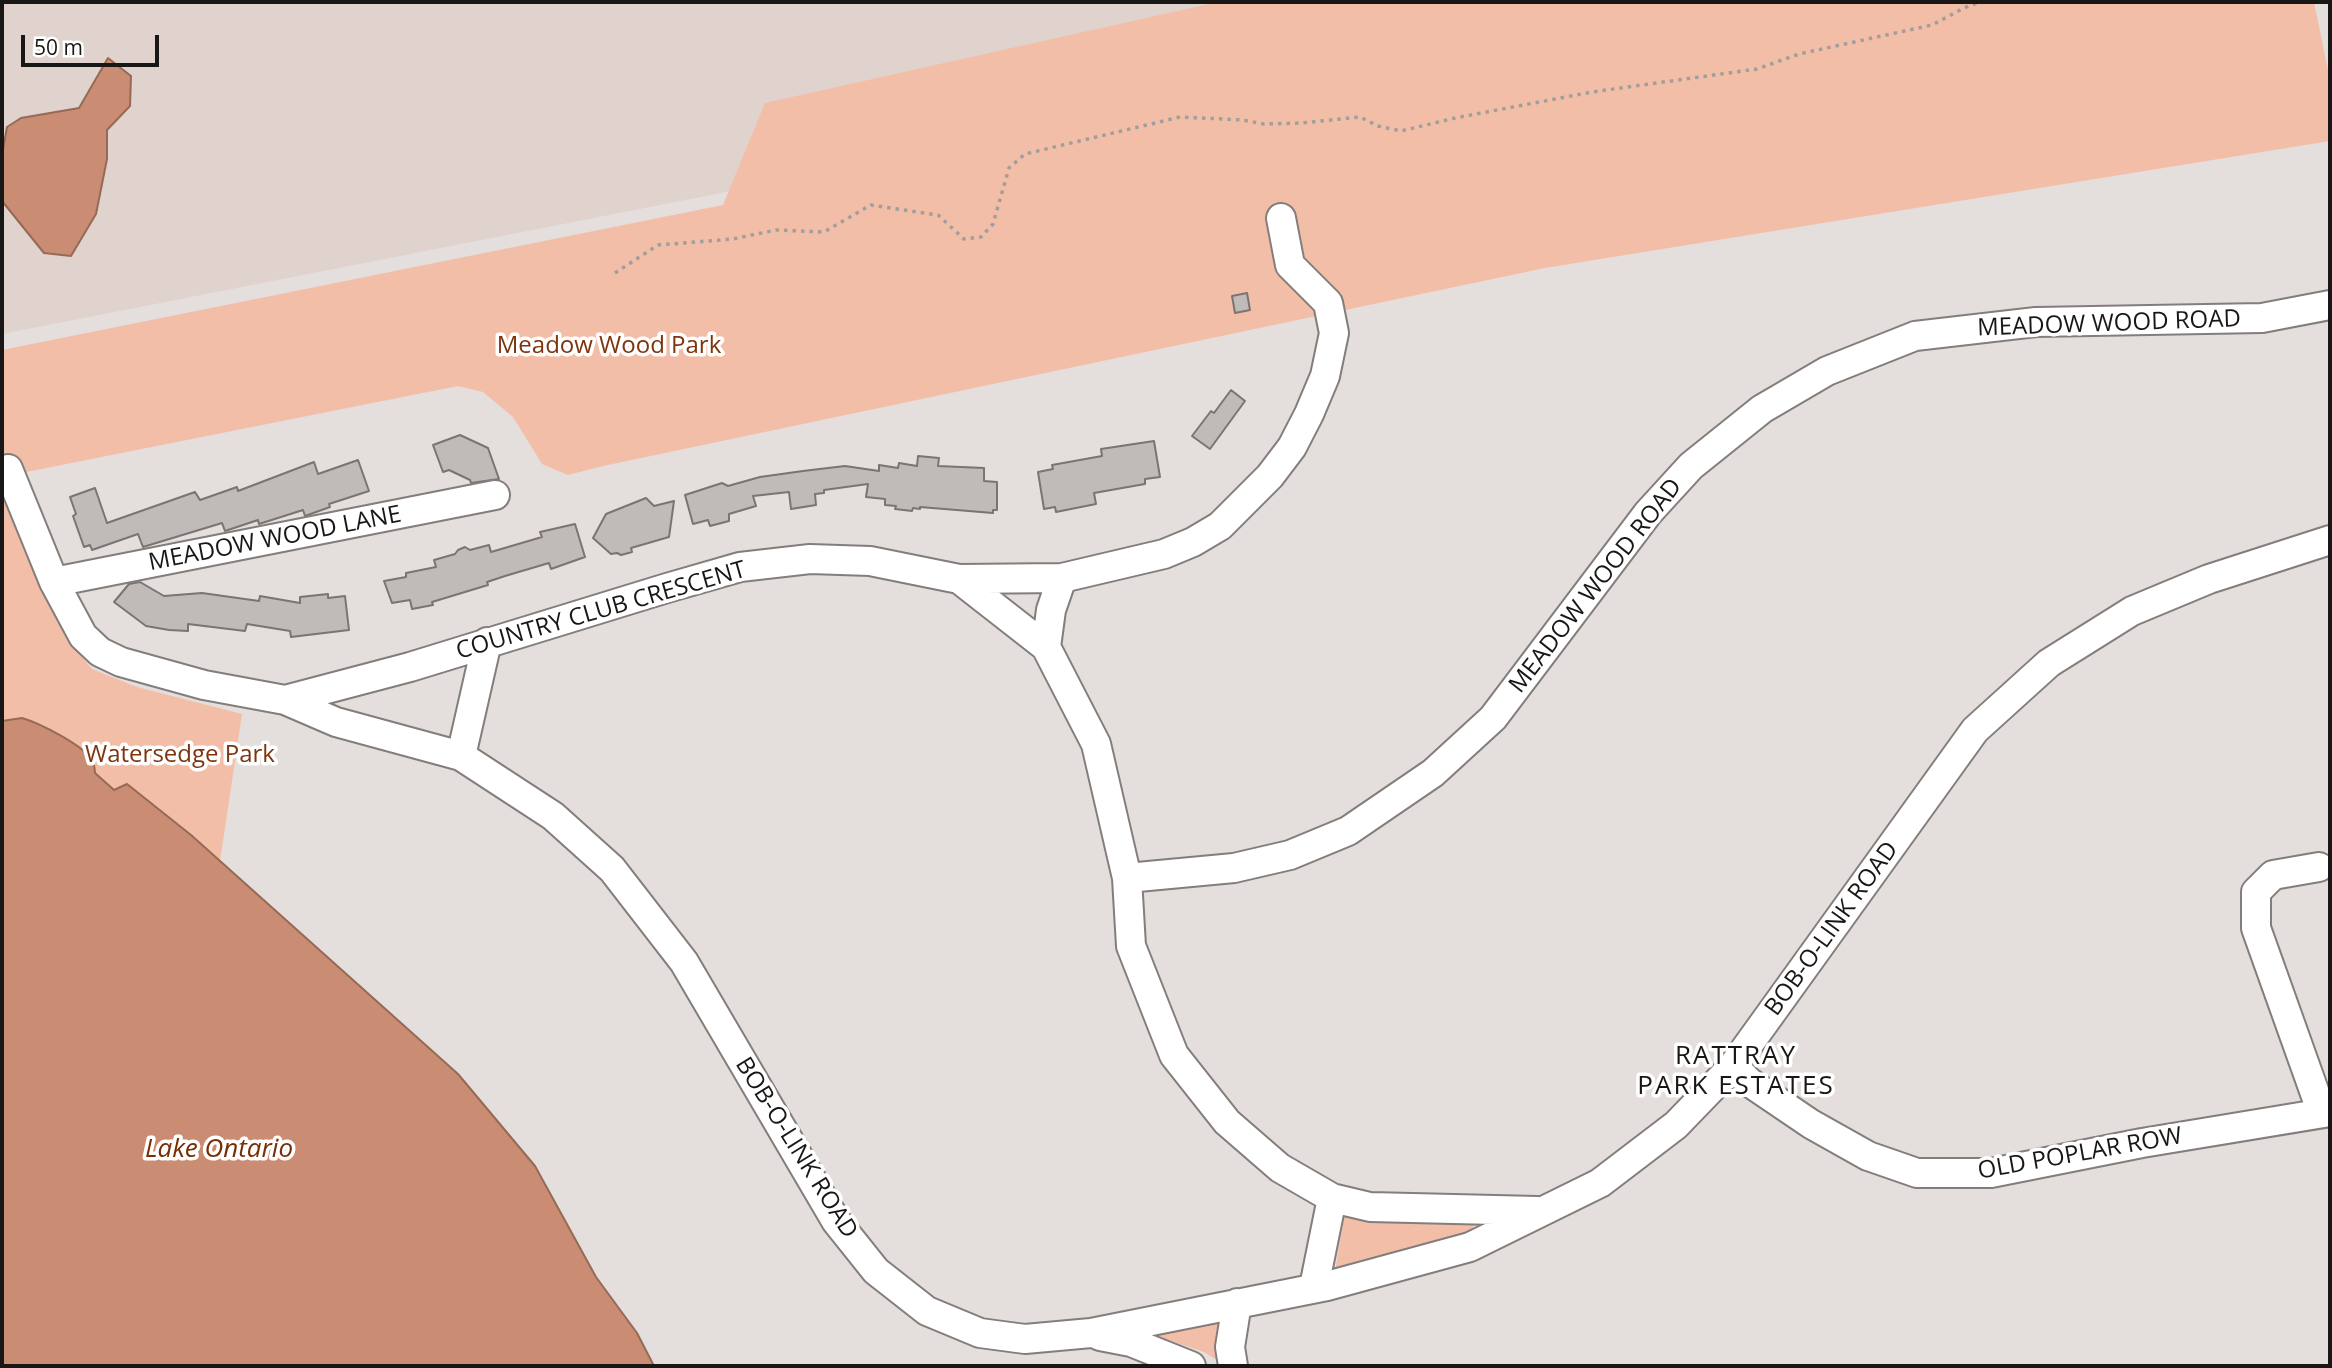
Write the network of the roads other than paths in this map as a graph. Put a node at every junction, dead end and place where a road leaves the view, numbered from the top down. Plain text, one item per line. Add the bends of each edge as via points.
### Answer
1 (1281, 218) dead end
2 (2330, 305) edge
3 (8, 469) dead end
4 (495, 495) dead end
5 (2330, 540) edge
6 (1062, 578) junction
7 (959, 579) junction
8 (54, 582) junction
9 (487, 642) junction
10 (1046, 647) junction
11 (285, 700) junction
12 (461, 756) junction
13 (2319, 867) dead end
14 (1127, 878) junction
15 (1733, 1066) junction
16 (2326, 1112) edge
17 (1332, 1198) junction
18 (1541, 1212) junction
19 (1314, 1287) junction
20 (1237, 1303) junction
21 (1091, 1334) junction
22 (1191, 1366) edge
23 (1233, 1366) edge

1 - 6 street via 1290,265 1328,303 1334,333 1325,376 1292,447 1220,526 1193,542 1164,554
2 - 14 street, MEADOW WOOD ROAD via 2262,318 2036,322 1915,336 1827,371 1762,409 1691,466 1648,513 1493,718 1433,773 1348,831 1290,855 1234,868
3 - 8 street
4 - 8 street, MEADOW WOOD LANE
5 - 15 street, BOB-O-LINK ROAD via 2210,579 2132,611 2049,663 1975,730
6 - 7 street
6 - 10 street
7 - 9 street, COUNTRY CLUB CRESCENT via 870,561 810,559 740,568
7 - 10 street, COUNTRY CLUB CRESCENT
8 - 11 street via 83,636 100,652 204,685
9 - 11 street, COUNTRY CLUB CRESCENT
9 - 12 street
10 - 14 street, COUNTRY CLUB CRESCENT via 1096,744
11 - 12 street, BOB-O-LINK ROAD via 337,722
12 - 21 street, BOB-O-LINK ROAD via 553,816 612,869 684,962 836,1221 876,1271 927,1311 980,1333 1025,1339
13 - 16 street via 2273,875 2256,892 2256,928
14 - 17 street, COUNTRY CLUB CRESCENT via 1131,946 1174,1055 1227,1122 1280,1168
15 - 16 street, OLD POPLAR ROW via 1811,1124 1868,1156 1917,1173 1991,1173
15 - 18 street, BOB-O-LINK ROAD via 1676,1125 1637,1156 1600,1183
17 - 18 street, COUNTRY CLUB CRESCENT via 1370,1207
17 - 19 street
18 - 19 street, BOB-O-LINK ROAD via 1471,1247
19 - 20 street, BOB-O-LINK ROAD
20 - 21 street, BOB-O-LINK ROAD
20 - 23 street via 1230,1347
21 - 22 street via 1131,1342

